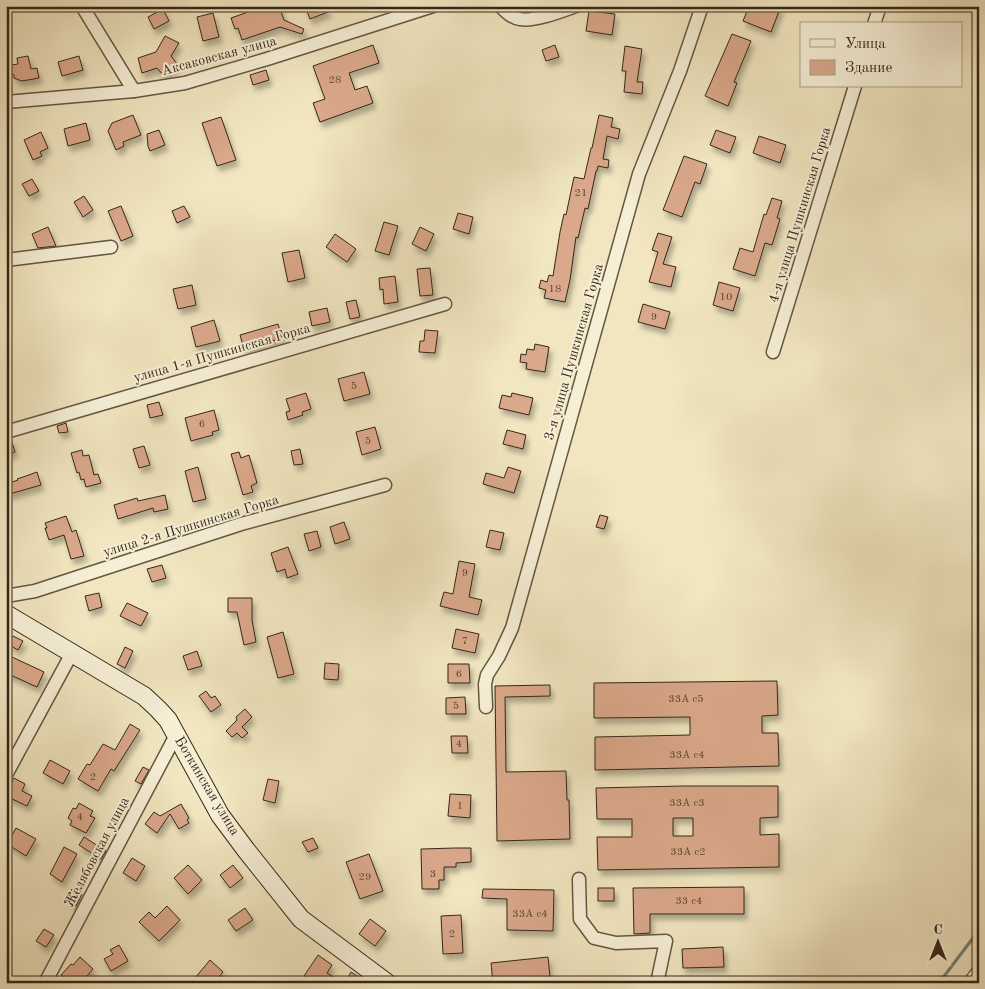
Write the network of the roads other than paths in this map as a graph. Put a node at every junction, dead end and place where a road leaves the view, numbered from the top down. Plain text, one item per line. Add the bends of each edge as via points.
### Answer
1 (82, 6) edge
2 (433, 6) edge
3 (500, 6) edge
4 (576, 6) edge
5 (702, 6) edge
6 (880, 6) edge
7 (875, 22) edge
8 (854, 88) edge
9 (134, 91) junction
10 (6, 102) edge
11 (111, 247) dead end
12 (6, 260) edge
13 (445, 304) dead end
14 (773, 352) dead end
15 (6, 432) edge
16 (385, 485) dead end
17 (6, 596) edge
18 (6, 614) edge
19 (72, 654) junction
20 (486, 707) dead end
21 (176, 735) junction
22 (6, 775) edge
23 (579, 880) dead end
24 (979, 975) edge
25 (45, 983) edge
26 (387, 983) edge
27 (657, 983) edge
28 (973, 983) edge

1 - 9 street
2 - 9 street, Аксаковская улица via 185,83
3 - 4 street via 521,20
5 - 20 street, 3-я улица Пушкинская Горка via 639,174 512,628 488,675
6 - 7 street
8 - 14 street, 4-я улица Пушкинская Горка
9 - 10 street, Аксаковская улица
11 - 12 street
13 - 15 street, улица 1-я Пушкинская Горка
16 - 17 street, улица 2-я Пушкинская Горка via 241,524 34,591
18 - 19 street, Боткинская улица
19 - 21 street, Боткинская улица via 144,696 168,720
19 - 22 street
21 - 25 street, Желябовская улица
21 - 26 street, Боткинская улица via 220,814 301,919
23 - 27 street via 580,919 594,938 616,943 666,941
24 - 28 street

